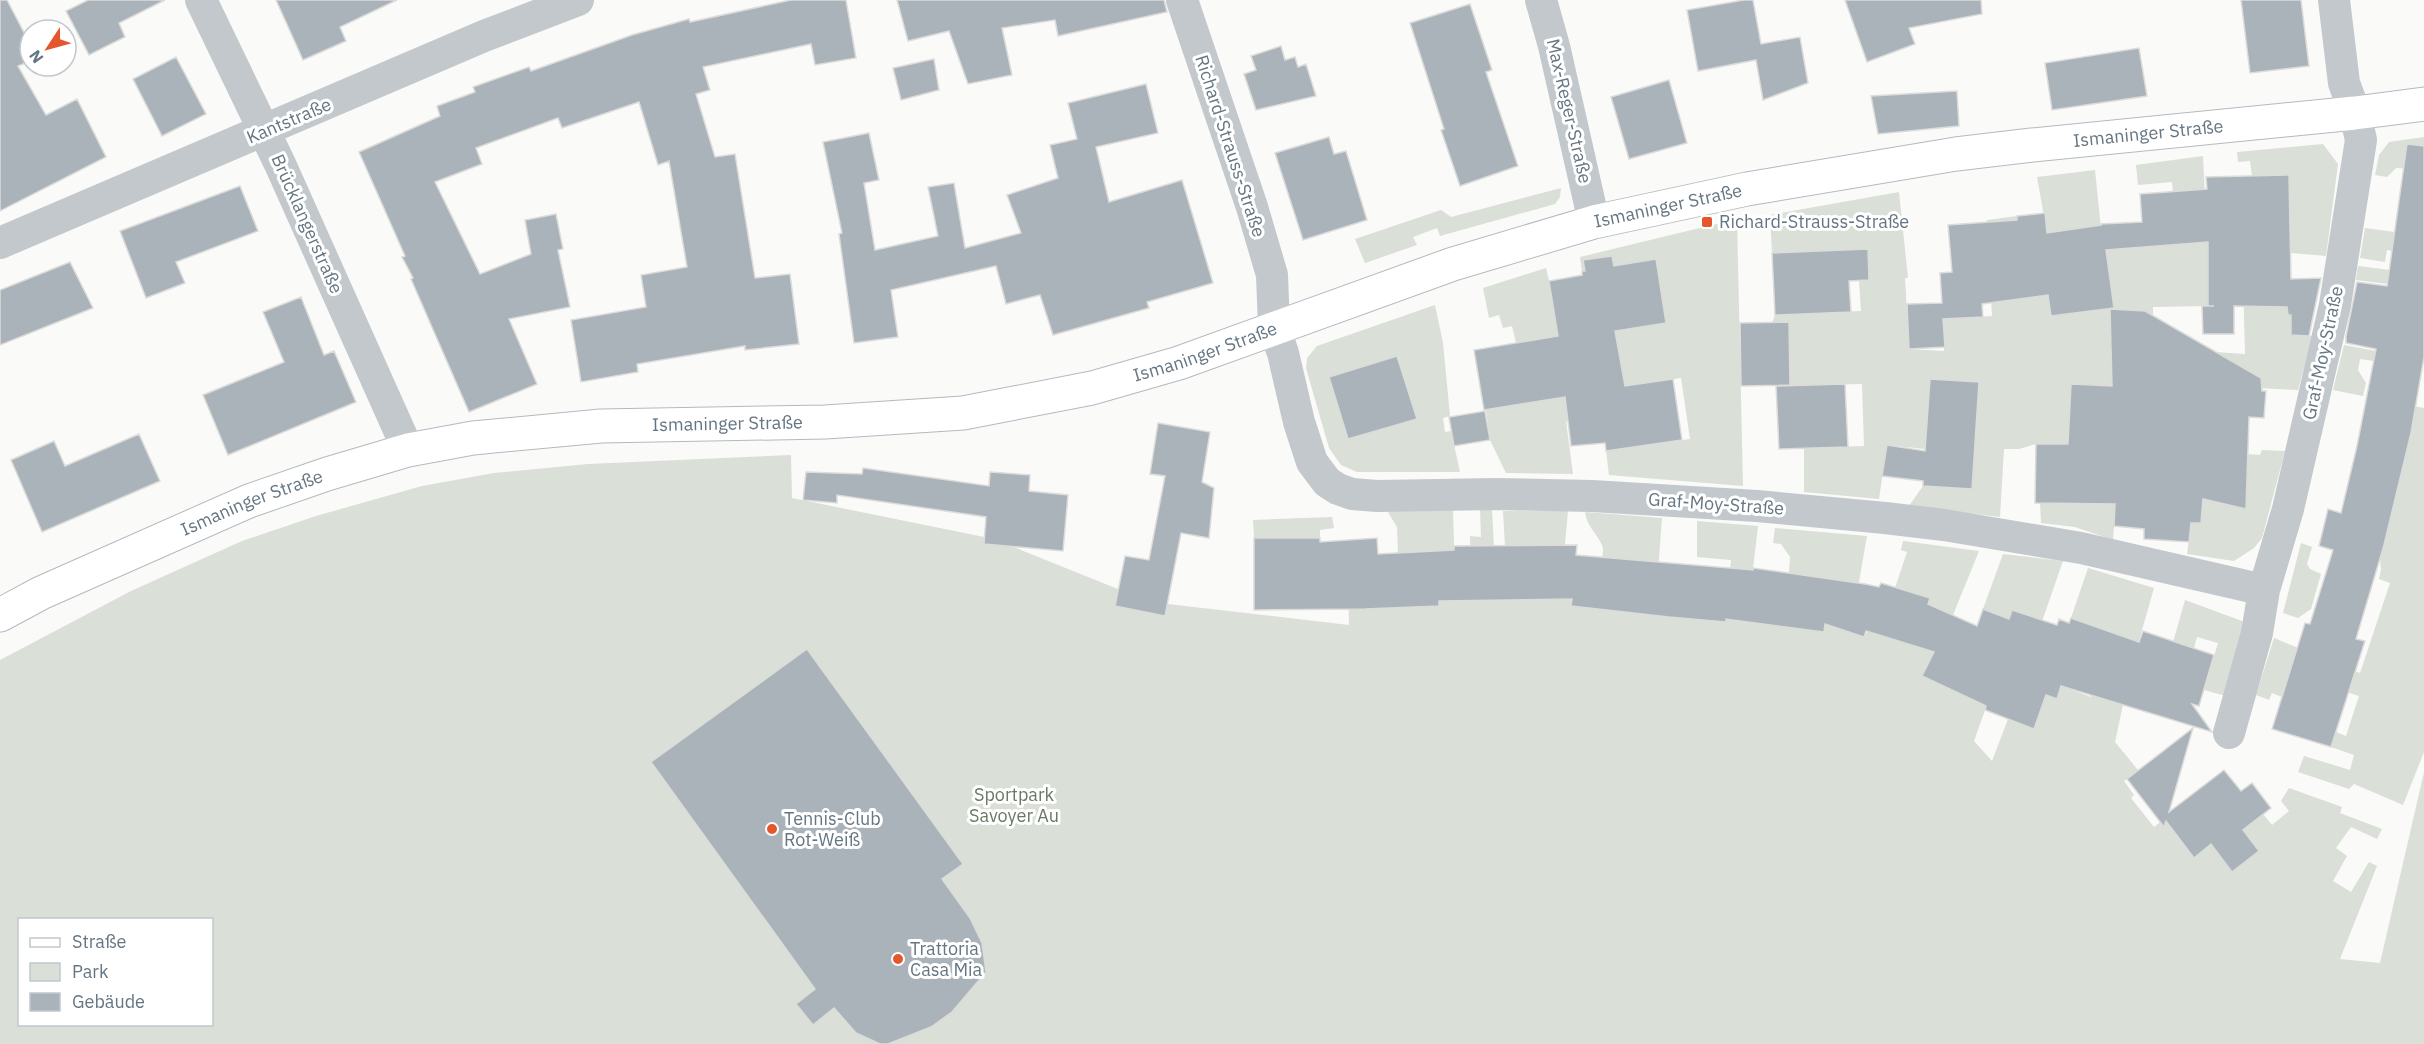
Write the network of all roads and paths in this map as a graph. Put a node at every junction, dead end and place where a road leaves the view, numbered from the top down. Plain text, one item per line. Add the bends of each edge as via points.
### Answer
1 (201, 0) edge
2 (578, 0) edge
3 (1182, 0) edge
4 (1541, 0) edge
5 (2334, 0) edge
6 (2424, 104) edge
7 (2355, 113) junction
8 (265, 131) junction
9 (1594, 222) junction
10 (0, 243) edge
11 (1274, 328) junction
12 (408, 450) junction
13 (2264, 590) junction
14 (0, 615) edge
15 (2229, 733) dead end

1 - 8 street, Brücklangerstraße
2 - 8 street, Kantstraße via 483,36
3 - 11 street, Richard-Strauss-Straße via 1272,275
4 - 9 street, Max-Reger-Straße
5 - 7 street via 2344,83
6 - 7 street, Ismaninger Straße
7 - 9 street, Ismaninger Straße via 1956,154 1747,189
7 - 13 street, Graf-Moy-Straße via 2361,140 2338,289 2288,509
8 - 10 street, Kantstraße
8 - 12 street, Brücklangerstraße
9 - 11 street, Ismaninger Straße via 1453,264
11 - 12 street, Ismaninger Straße via 1179,363 1092,388 963,413 825,422 601,426 473,438
11 - 13 street, Graf-Moy-Straße via 1312,462 1327,482 1352,494 1592,496 1885,518 2080,548
12 - 14 street, Ismaninger Straße via 249,501
13 - 15 street, Graf-Moy-Straße via 2257,633

